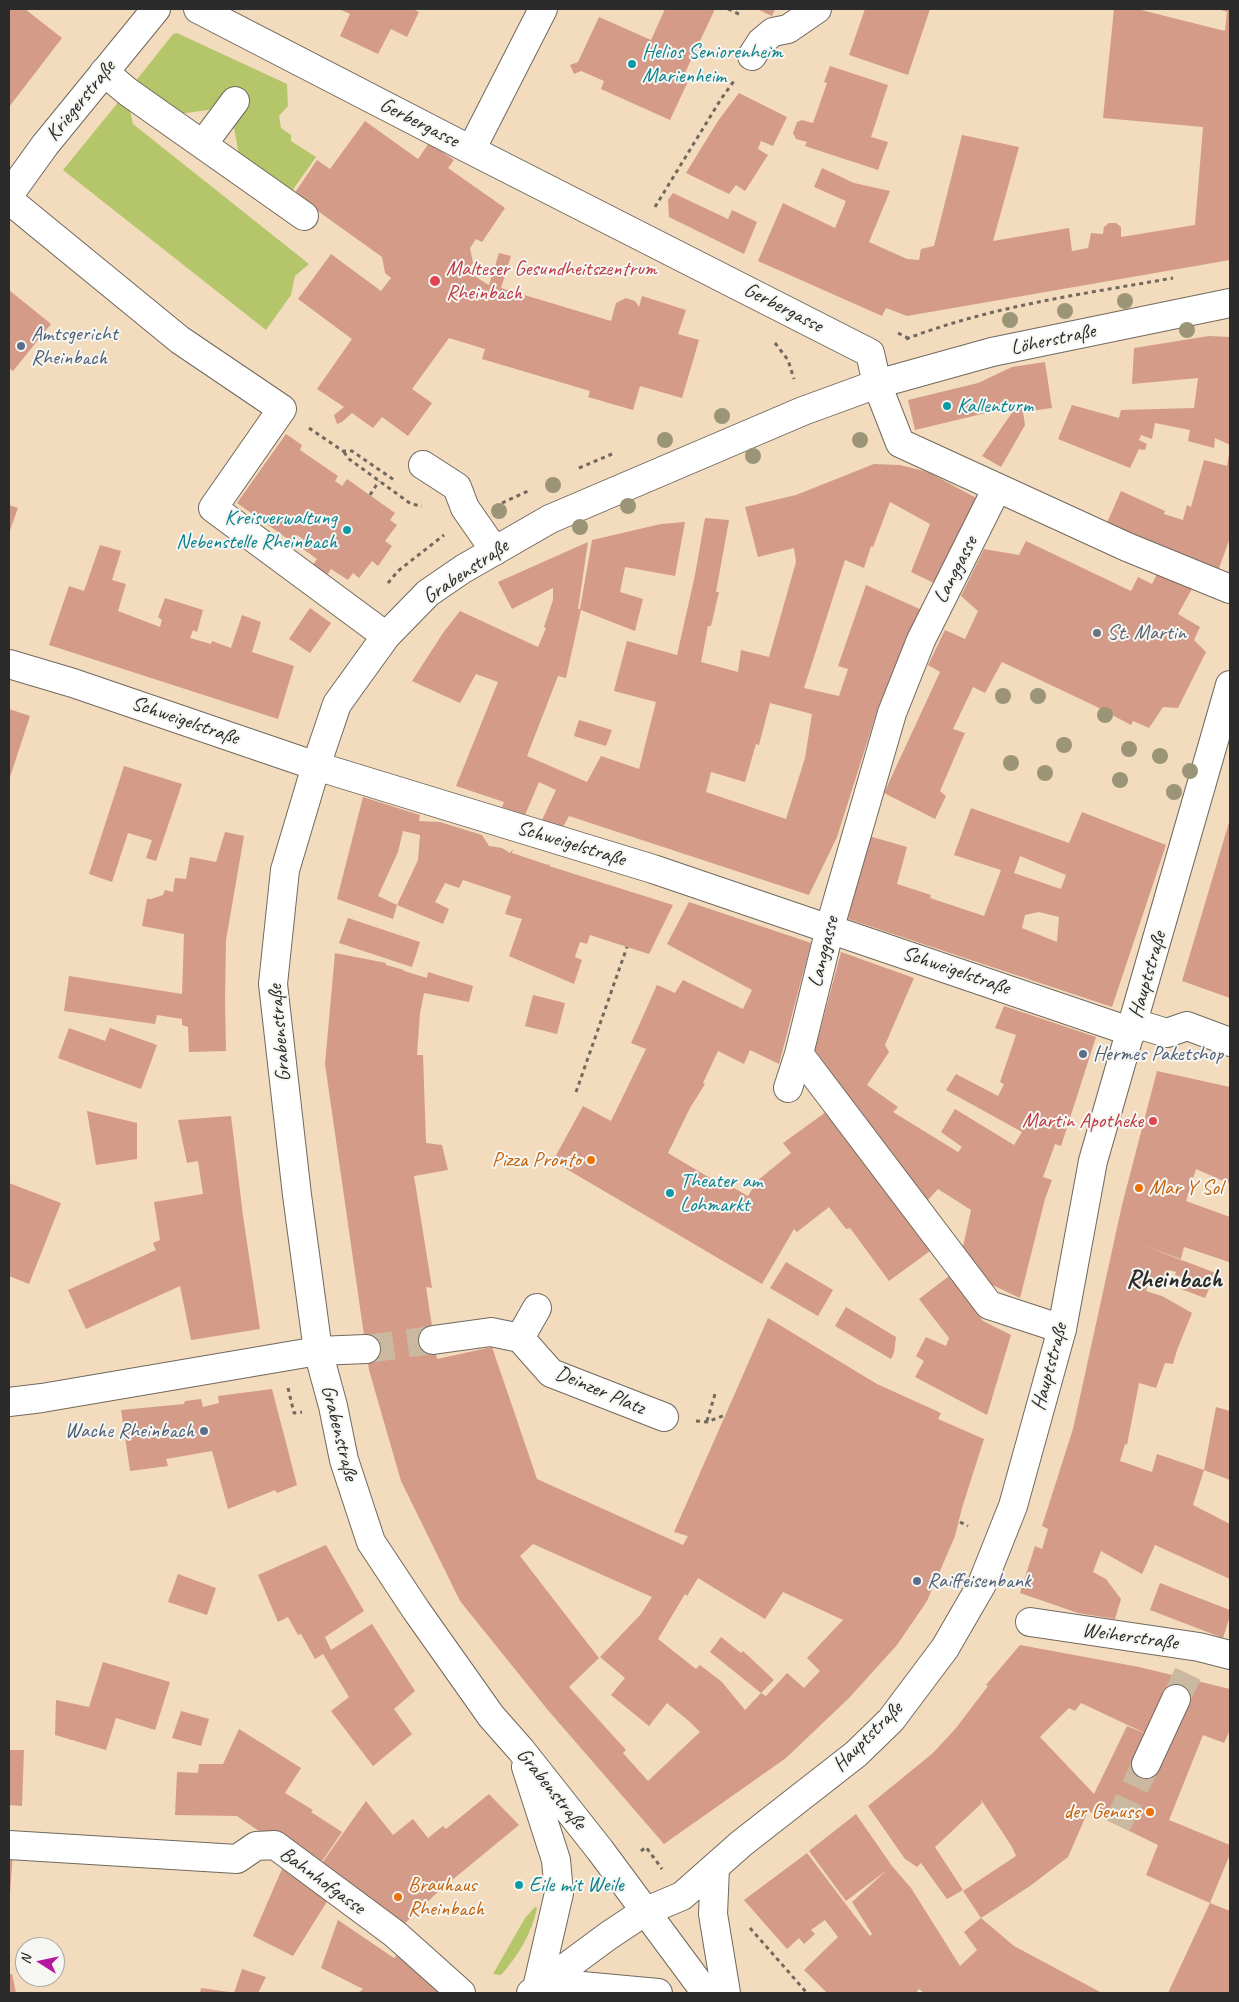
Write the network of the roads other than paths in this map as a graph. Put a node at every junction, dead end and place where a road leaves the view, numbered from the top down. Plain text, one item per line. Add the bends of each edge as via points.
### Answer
1 (156, 9) edge
2 (198, 9) edge
3 (543, 9) edge
4 (817, 9) edge
5 (752, 56) road end
6 (104, 72) junction
7 (235, 101) dead end
8 (203, 144) junction
9 (471, 150) junction
10 (9, 195) edge
11 (9, 200) edge
12 (304, 216) dead end
13 (1230, 303) edge
14 (877, 384) junction
15 (423, 465) dead end
16 (997, 488) junction
17 (495, 551) junction
18 (1230, 589) edge
19 (386, 636) junction
20 (9, 664) edge
21 (1230, 685) edge
22 (316, 766) junction
23 (830, 929) junction
24 (1133, 1027) junction
25 (1230, 1042) edge
26 (799, 1054) junction
27 (788, 1088) dead end
28 (537, 1308) dead end
29 (1062, 1329) junction
30 (520, 1338) junction
31 (433, 1340) tunnel mouth
32 (366, 1349) tunnel mouth
33 (318, 1351) junction
34 (9, 1402) edge
35 (664, 1417) dead end
36 (1030, 1622) dead end
37 (1230, 1655) edge
38 (1176, 1699) tunnel mouth
39 (521, 1750) junction
40 (1146, 1764) tunnel mouth
41 (9, 1845) edge
42 (715, 1868) junction
43 (644, 1912) junction
44 (534, 1991) edge
45 (461, 1993) edge
46 (658, 1993) edge
47 (706, 1993) edge
48 (726, 1993) edge

1 - 6 street, Kriegerstraße
2 - 9 street, Gerbergasse
3 - 9 street
4 - 5 street via 788,30 774,32 761,42
6 - 8 street
6 - 10 street, Kriegerstraße
7 - 8 street
8 - 12 street
9 - 14 street, Gerbergasse via 870,353
11 - 19 street via 180,340 282,409 214,508
13 - 14 street, Löherstraße via 992,352
14 - 16 street via 900,443
14 - 17 street, Grabenstraße via 803,411 550,519
15 - 17 street via 456,487 465,508 462,523
16 - 18 street
16 - 23 street, Langgasse via 921,640 892,713
17 - 19 street, Grabenstraße via 428,593
19 - 22 street, Grabenstraße via 337,704
20 - 22 street, Schweigelstraße
21 - 24 street, Hauptstraße
22 - 23 street, Schweigelstraße via 652,869
22 - 33 street, Grabenstraße via 285,870 273,984
23 - 24 street, Schweigelstraße
23 - 26 street, Langgasse
24 - 25 street, Schweigelstraße via 1167,1033 1187,1026
24 - 29 street, Hauptstraße via 1093,1161
26 - 27 street, Langgasse
26 - 29 street via 989,1305
28 - 30 street
29 - 42 street, Hauptstraße via 1013,1506 982,1584 945,1648 891,1720 856,1754
30 - 31 street via 491,1332
30 - 35 street, Deinzer Platz via 551,1374
32 - 33 street
33 - 34 street
33 - 39 street, Grabenstraße via 344,1460 371,1542 491,1716
36 - 37 street, Weiherstraße via 1196,1655
38 - 40 street
39 - 43 street, Grabenstraße
39 - 44 street via 556,1860 559,1893
41 - 45 street, Bahnhofgasse via 237,1859 256,1846 275,1845 396,1934
42 - 43 street, Hauptstraße via 682,1896
42 - 48 street via 713,1914
43 - 44 street, Hauptstraße
43 - 47 street, Grabenstraße
44 - 46 street via 582,1986

